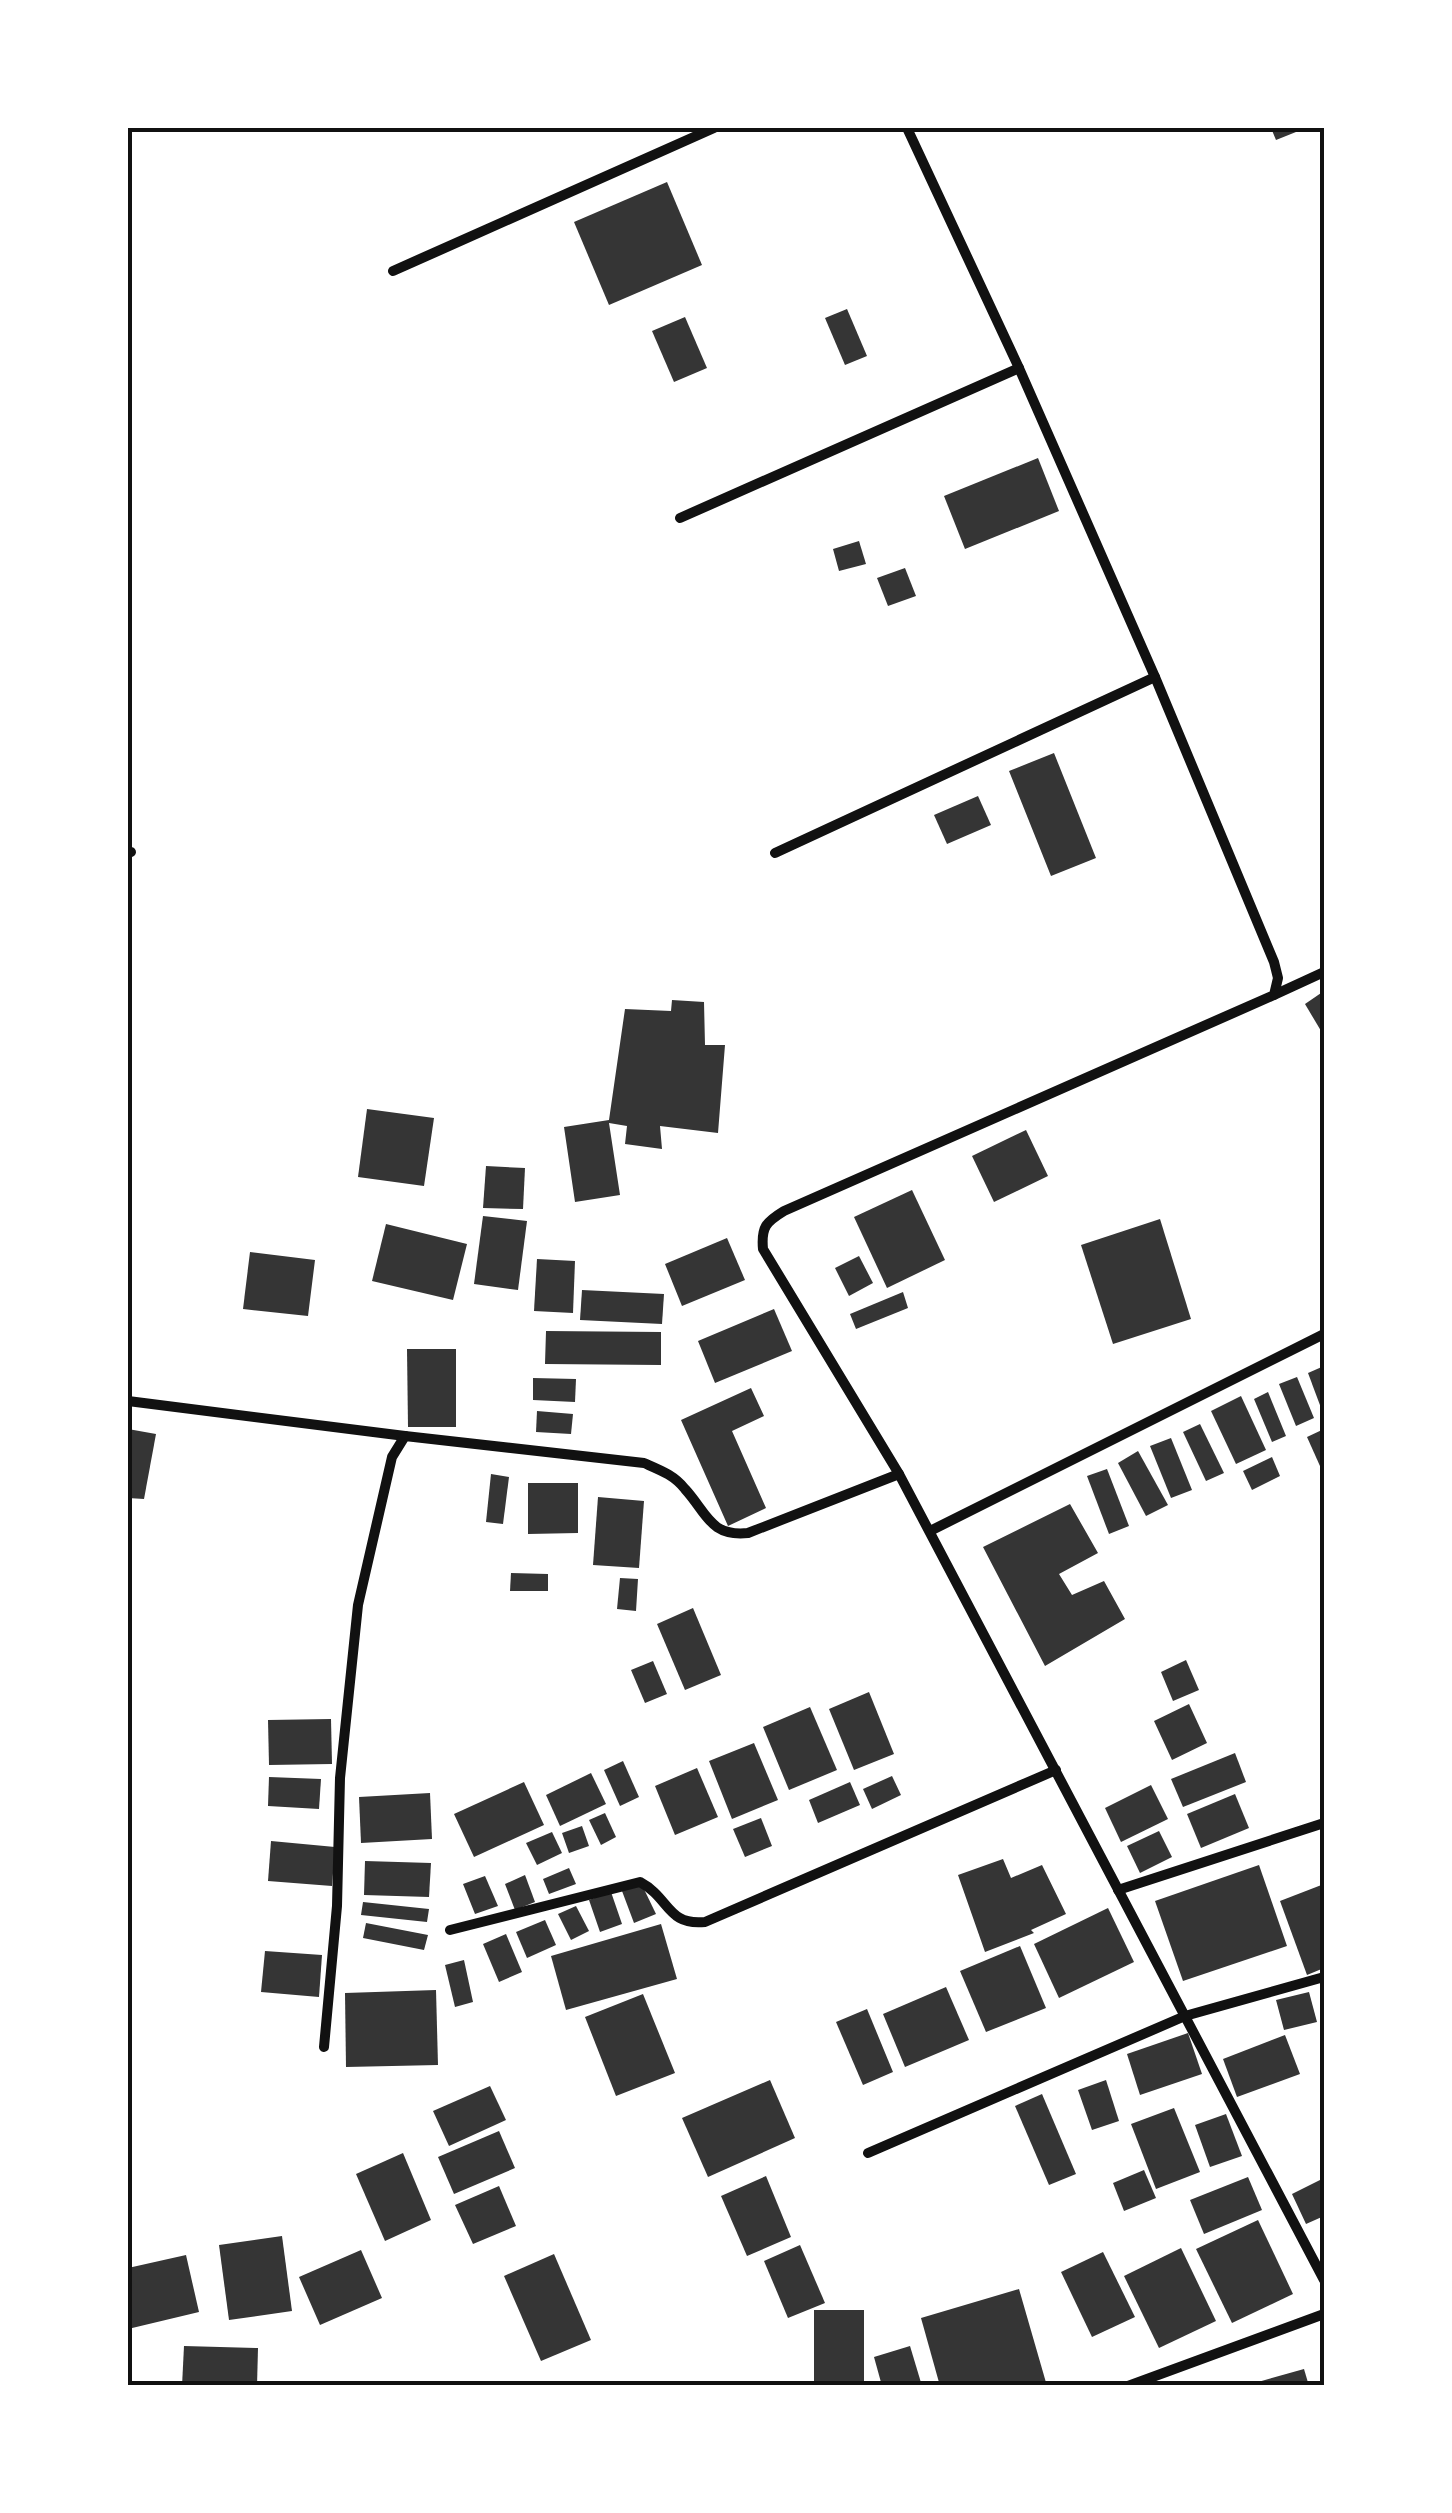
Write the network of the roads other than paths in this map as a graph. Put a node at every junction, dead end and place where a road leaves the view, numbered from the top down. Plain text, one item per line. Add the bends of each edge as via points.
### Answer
1 (714, 128) edge
2 (907, 128) edge
3 (393, 271) dead end
4 (1019, 368) junction
5 (680, 518) dead end
6 (1155, 678) junction
7 (775, 853) dead end
8 (1324, 972) edge
9 (1274, 995) junction
10 (1324, 1334) edge
11 (128, 1401) edge
12 (404, 1436) junction
13 (899, 1474) junction
14 (930, 1531) junction
15 (1056, 1770) junction
16 (1324, 1823) edge
17 (1118, 1890) junction
18 (450, 1930) dead end
19 (1324, 1978) edge
20 (1184, 2016) junction
21 (324, 2047) dead end
22 (868, 2153) dead end
23 (1324, 2280) edge
24 (1324, 2314) edge
25 (1128, 2386) edge

1 - 3 street
2 - 4 street
4 - 5 street
4 - 6 street
6 - 7 street
6 - 9 street via 1274,962
8 - 9 street
9 - 13 street via 768,1221 763,1249
10 - 14 street
11 - 12 street
12 - 13 street via 644,1463 685,1488 722,1532 736,1534
12 - 21 street via 387,1474 358,1605
13 - 14 street
14 - 15 street
15 - 17 street
15 - 18 street via 705,1922 678,1919 640,1882
16 - 17 street
17 - 20 street
19 - 20 street
20 - 22 street
20 - 23 street
24 - 25 street

